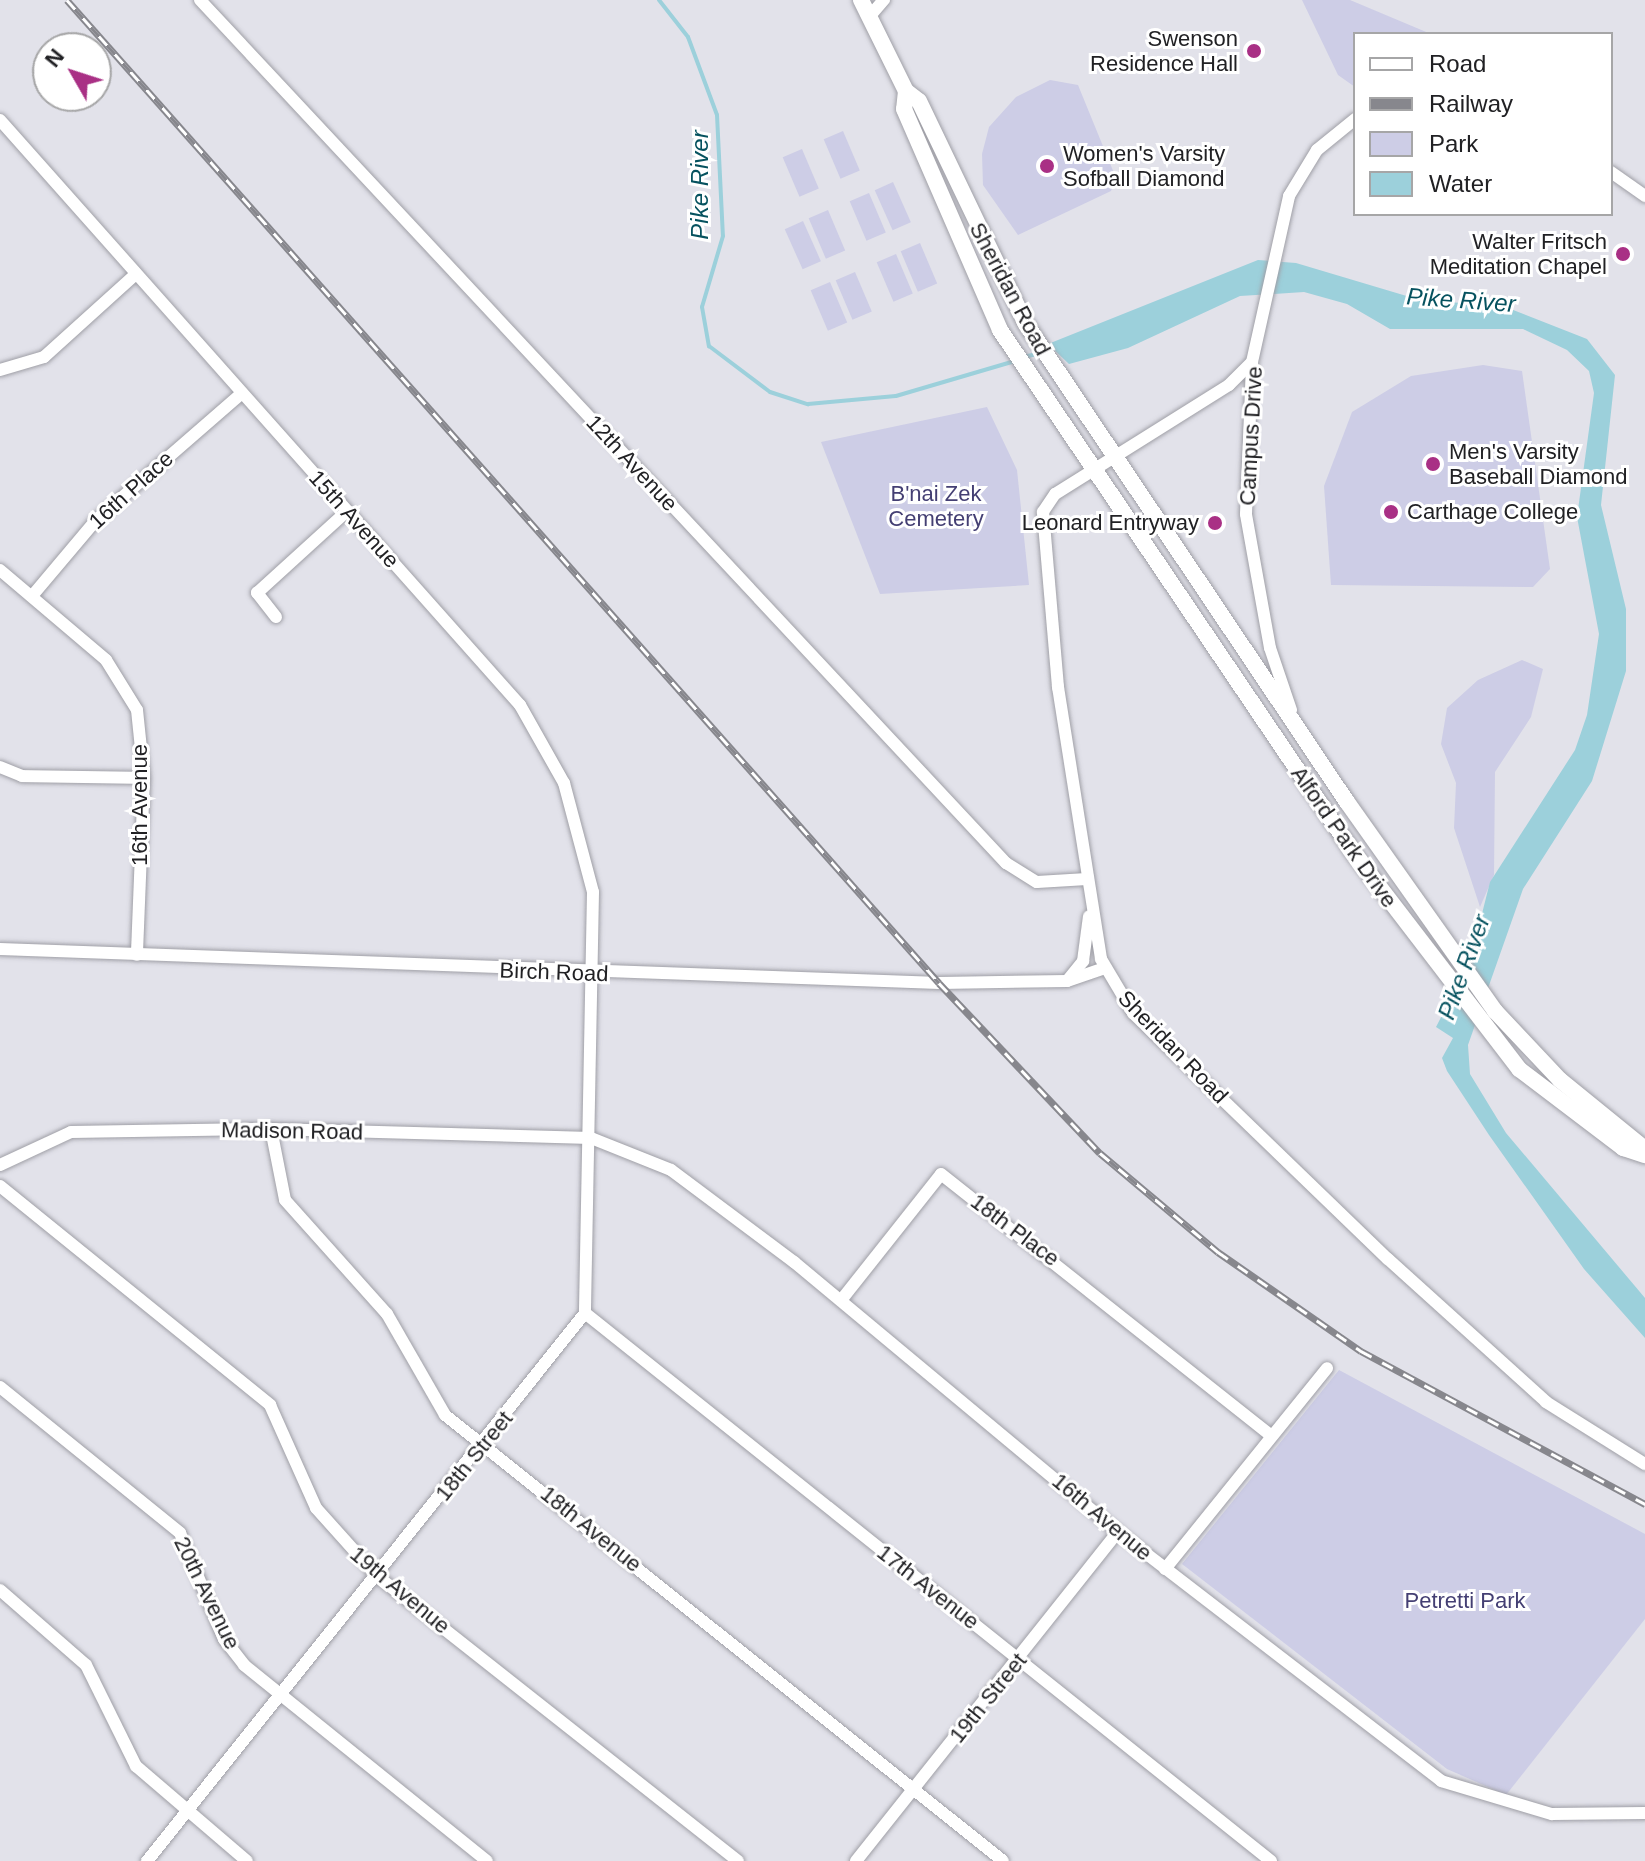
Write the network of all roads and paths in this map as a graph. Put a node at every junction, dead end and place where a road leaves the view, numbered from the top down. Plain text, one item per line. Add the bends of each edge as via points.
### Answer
1 (200, 0) edge
2 (861, 0) edge
3 (884, 0) edge
4 (869, 17) junction
5 (906, 91) junction
6 (0, 120) edge
7 (1353, 121) edge
8 (1613, 173) edge
9 (1645, 196) edge
10 (136, 274) junction
11 (1252, 362) junction
12 (0, 370) edge
13 (241, 394) junction
14 (1115, 457) junction
15 (1092, 470) junction
16 (347, 511) junction
17 (0, 570) edge
18 (32, 596) junction
19 (276, 617) dead end
20 (1298, 729) junction
21 (0, 767) edge
22 (144, 778) junction
23 (1087, 879) junction
24 (1091, 909) junction
25 (0, 949) edge
26 (137, 955) junction
27 (1105, 968) junction
28 (592, 974) junction
29 (1067, 981) junction
30 (271, 1129) junction
31 (591, 1138) junction
32 (1645, 1149) edge
33 (1645, 1155) edge
34 (0, 1165) edge
35 (0, 1186) edge
36 (842, 1299) junction
37 (585, 1313) junction
38 (1327, 1368) dead end
39 (0, 1387) edge
40 (1271, 1436) junction
41 (483, 1444) junction
42 (1645, 1464) edge
43 (1118, 1532) junction
44 (1165, 1569) junction
45 (377, 1576) junction
46 (0, 1590) edge
47 (1020, 1659) junction
48 (280, 1696) junction
49 (913, 1791) junction
50 (186, 1812) junction
51 (1645, 1813) edge
52 (147, 1861) edge
53 (247, 1861) edge
54 (487, 1861) edge
55 (738, 1861) edge
56 (856, 1861) edge
57 (1003, 1861) edge
58 (1271, 1861) edge

1 - 23 street, 12th Avenue via 1006,863 1037,882
2 - 4 main road, Sheridan Road
3 - 4 street
4 - 5 main road, Sheridan Road
5 - 14 main road, Sheridan Road via 919,101 1026,324
5 - 15 main road, Sheridan Road via 904,109 1000,330
6 - 10 street, 15th Avenue
7 - 11 street, Campus Drive via 1301,170 1273,255 1267,307
8 - 9 street
10 - 12 street via 44,357
10 - 13 street, 15th Avenue
11 - 14 street via 1229,385
11 - 20 street, Campus Drive via 1246,514 1270,648
13 - 16 street, 15th Avenue
13 - 18 street, 16th Place via 96,520
14 - 15 street, Sheridan Road
14 - 20 main road, Alford Park Drive
15 - 23 street, Sheridan Road via 1055,494 1041,525
15 - 33 main road, Alford Park Drive via 1488,1036 1584,1121
16 - 19 street via 257,593
16 - 28 street, 15th Avenue via 520,705 554,761 590,866
17 - 18 street, 16th Avenue
18 - 22 street, 16th Avenue via 125,683 137,710
20 - 32 main road, Alford Park Drive via 1495,1011 1560,1080
21 - 22 street via 22,776
22 - 26 street, 16th Avenue
23 - 24 street, Sheridan Road
24 - 27 street, Sheridan Road
24 - 29 street via 1083,961
25 - 26 street, Birch Road
26 - 28 street, Birch Road
27 - 29 street, Birch Road
27 - 42 street, Sheridan Road via 1133,1013 1396,1267 1546,1402
28 - 29 street, Birch Road
28 - 31 street
30 - 31 street, Madison Road
30 - 34 street, Madison Road via 71,1132
30 - 41 street, 18th Avenue via 277,1179 301,1226 387,1314 445,1415
31 - 36 street, 16th Avenue via 671,1170
31 - 37 street
35 - 45 street, 19th Avenue via 270,1405 316,1508
36 - 40 street, 18th Place via 941,1174
36 - 43 street, 16th Avenue
37 - 41 street, 18th Street
37 - 47 street, 17th Avenue
38 - 40 street
39 - 48 street, 20th Avenue via 180,1533 224,1639
40 - 44 street
41 - 45 street, 18th Street
41 - 49 street, 18th Avenue
43 - 44 street, 16th Avenue
43 - 47 street, 19th Street
44 - 51 street, 16th Avenue via 1441,1781 1552,1814
45 - 48 street, 18th Street
45 - 55 street, 19th Avenue
46 - 50 street via 86,1665 136,1766
47 - 49 street, 19th Street
47 - 58 street, 17th Avenue
48 - 50 street, 18th Street
48 - 54 street, 20th Avenue
49 - 56 street, 19th Street
49 - 57 street, 18th Avenue
50 - 52 street, 18th Street
50 - 53 street

